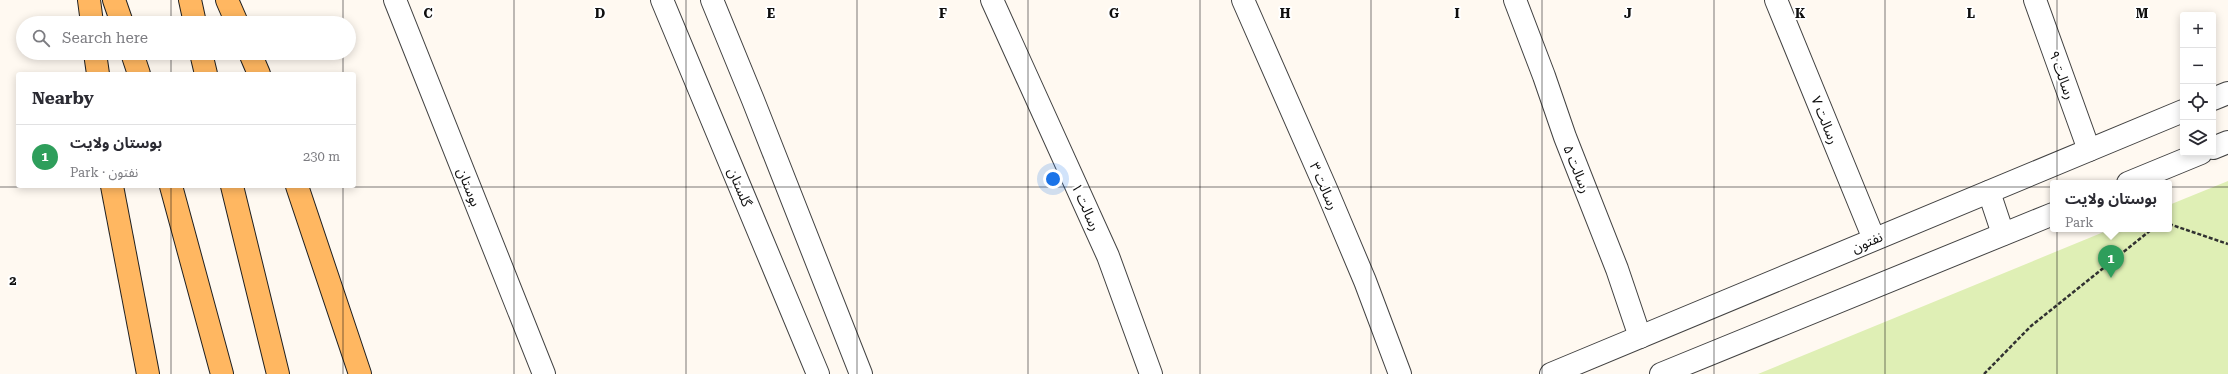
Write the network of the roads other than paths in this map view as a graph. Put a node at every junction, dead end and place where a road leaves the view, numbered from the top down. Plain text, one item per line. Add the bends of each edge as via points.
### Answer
1 (89, 0) edge
2 (114, 0) edge
3 (190, 0) edge
4 (227, 0) edge
5 (395, 0) edge
6 (662, 0) edge
7 (712, 0) edge
8 (992, 0) edge
9 (1243, 0) edge
10 (1515, 0) edge
11 (1776, 0) edge
12 (2034, 0) edge
13 (91, 16) edge
14 (120, 16) edge
15 (193, 16) edge
16 (234, 16) edge
17 (96, 60) edge
18 (134, 60) edge
19 (203, 60) edge
20 (253, 60) edge
21 (98, 72) edge
22 (138, 72) edge
23 (206, 72) edge
24 (257, 72) edge
25 (2228, 93) edge
26 (2216, 98) edge
27 (2180, 112) edge
28 (2228, 142) edge
29 (2216, 147) edge
30 (2089, 150) junction
31 (2194, 156) edge
32 (2135, 180) edge
33 (112, 188) edge
34 (172, 188) edge
35 (232, 188) edge
36 (298, 188) edge
37 (1989, 192) junction
38 (2050, 215) edge
39 (2003, 234) junction
40 (1874, 239) junction
41 (1640, 337) junction
42 (148, 374) edge
43 (222, 374) edge
44 (278, 374) edge
45 (360, 374) edge
46 (544, 374) edge
47 (818, 374) edge
48 (861, 374) edge
49 (1151, 374) edge
50 (1400, 374) edge
51 (1551, 374) edge
52 (1661, 374) edge

1 - 13 main road
2 - 14 main road
3 - 15 main road
4 - 16 main road
5 - 46 street, بوستان
6 - 47 street, گلستان
7 - 48 street via 754,100
8 - 49 street, رسالت ۱ via 1108,256
9 - 50 street, رسالت ۳ via 1327,191
10 - 41 street, رسالت ۵ via 1565,137 1617,268
11 - 40 street, رسالت ۷
12 - 30 street, رسالت ۹
17 - 21 main road
18 - 22 main road
19 - 23 main road
20 - 24 main road
25 - 26 street
27 - 30 street, نفتون
28 - 29 street
30 - 37 street, نفتون
31 - 32 street
33 - 42 main road
34 - 43 main road
35 - 44 main road
36 - 45 main road
37 - 39 street
37 - 40 street, نفتون
38 - 39 street
39 - 52 street
40 - 41 street, نفتون
41 - 51 street, نفتون

